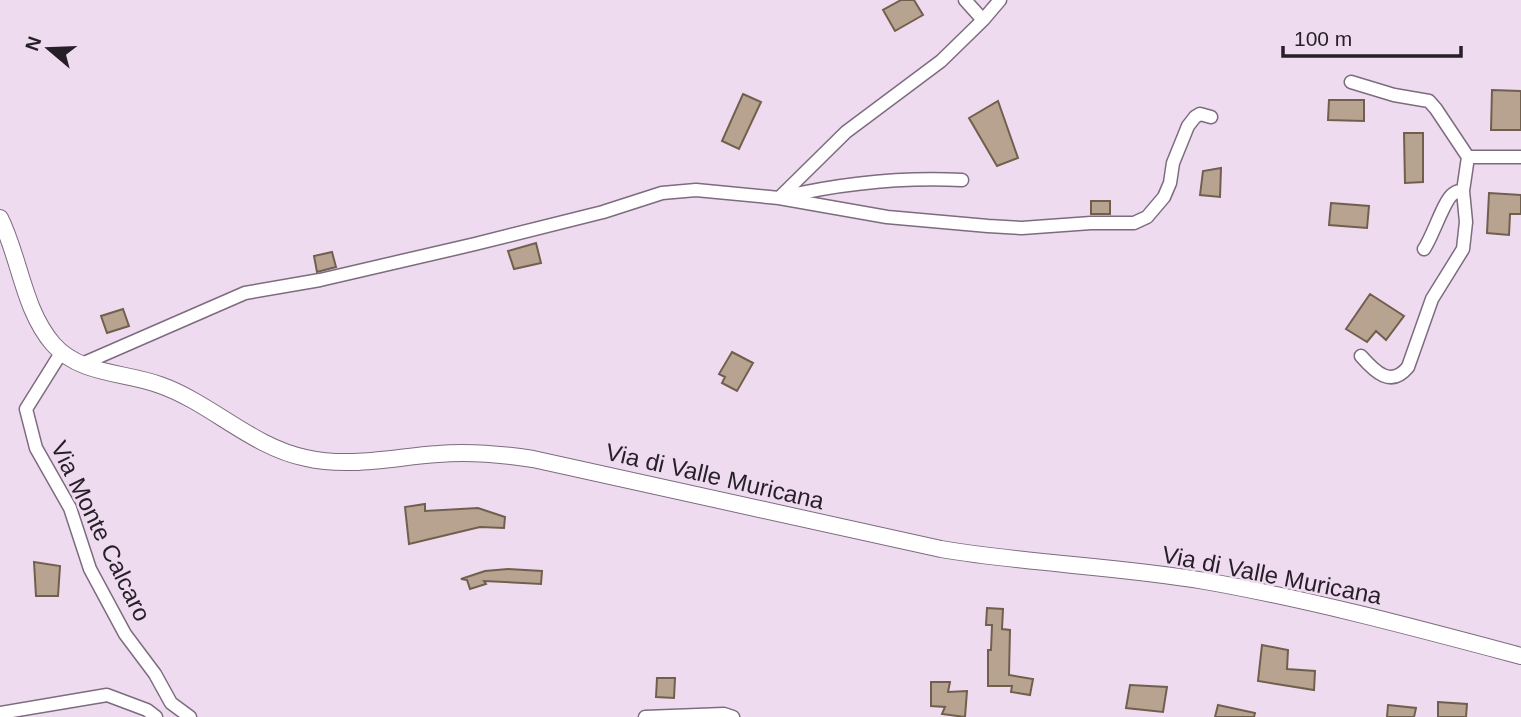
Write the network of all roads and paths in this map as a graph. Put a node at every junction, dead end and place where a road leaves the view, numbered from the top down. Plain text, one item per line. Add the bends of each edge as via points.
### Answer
1 (965, 0) edge
2 (1000, 0) edge
3 (983, 20) junction
4 (1350, 82) dead end
5 (1212, 117) dead end
6 (1468, 157) junction
7 (1521, 158) edge
8 (962, 180) dead end
9 (1463, 191) junction
10 (779, 198) junction
11 (0, 218) edge
12 (1424, 249) dead end
13 (61, 353) junction
14 (1361, 356) dead end
15 (82, 364) junction
16 (1521, 656) edge
17 (0, 713) edge
18 (156, 717) edge
19 (190, 717) edge
20 (645, 717) edge
21 (733, 717) edge

1 - 3 street
2 - 3 street
3 - 10 street via 932,69 846,132
4 - 6 street via 1429,101
5 - 10 street via 1200,114 1190,123 1174,159 1166,194 1146,217 1134,223 988,226
6 - 7 street
6 - 9 street
8 - 10 street via 866,181
9 - 12 street via 1450,197
9 - 14 street via 1463,249 1432,299 1408,367 1400,376 1389,377 1376,372
10 - 15 street via 696,190 662,193 475,244 245,293
11 - 13 street, Via di Valle Muricana via 37,319
13 - 15 street, Via di Valle Muricana
13 - 19 street, Via Monte Calcaro via 26,409 36,448 70,508 90,569 125,634 171,703
15 - 16 street, Via di Valle Muricana via 169,388 271,445 309,459 364,462 470,452 533,459 941,549 1225,585 1357,612
17 - 18 street via 107,695
20 - 21 street

